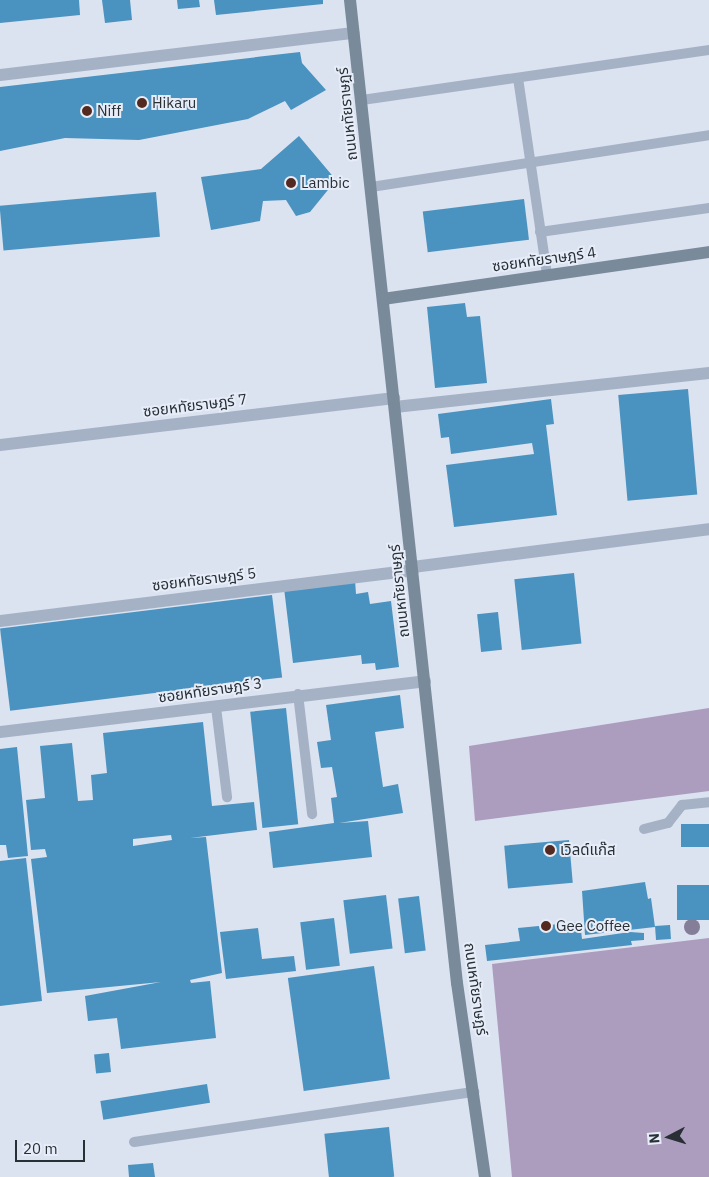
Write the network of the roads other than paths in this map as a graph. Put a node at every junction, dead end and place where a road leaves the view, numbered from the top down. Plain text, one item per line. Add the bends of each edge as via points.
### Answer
1 (350, 0) edge
2 (354, 33) junction
3 (709, 50) edge
4 (0, 74) edge
5 (518, 78) junction
6 (362, 100) junction
7 (709, 135) edge
8 (530, 162) junction
9 (371, 187) junction
10 (709, 208) edge
11 (540, 232) junction
12 (709, 252) edge
13 (547, 274) junction
14 (383, 299) junction
15 (709, 373) edge
16 (394, 403) junction
17 (0, 445) edge
18 (709, 529) edge
19 (413, 569) junction
20 (0, 621) edge
21 (425, 681) junction
22 (298, 694) junction
23 (216, 707) junction
24 (0, 732) edge
25 (227, 797) dead end
26 (709, 802) edge
27 (312, 814) dead end
28 (644, 829) dead end
29 (474, 1092) junction
30 (134, 1142) dead end
31 (485, 1177) edge

1 - 2 main road, ถนนหทัยราษฎร์
2 - 4 street
2 - 6 main road, ถนนหทัยราษฎร์
3 - 5 lane
5 - 6 lane
5 - 8 lane
6 - 9 main road, ถนนหทัยราษฎร์
7 - 8 lane
8 - 9 lane
8 - 11 lane
9 - 14 main road, ถนนหทัยราษฎร์
10 - 11 lane
11 - 13 lane
12 - 13 main road, ซอยหทัยราษฎร์ 4
13 - 14 main road, ซอยหทัยราษฎร์ 4
14 - 16 main road, ถนนหทัยราษฎร์
15 - 16 street, ซอยหทัยราษฎร์ 7
16 - 17 street, ซอยหทัยราษฎร์ 7
16 - 19 main road, ถนนหทัยราษฎร์
18 - 19 street, ซอยหทัยราษฎร์ 5
19 - 20 street, ซอยหทัยราษฎร์ 5
19 - 21 main road, ถนนหทัยราษฎร์
21 - 22 street, ซอยหทัยราษฎร์ 3
21 - 29 main road, ถนนหทัยราษฎร์ via 458,983
22 - 23 street, ซอยหทัยราษฎร์ 3
22 - 27 lane
23 - 24 street, ซอยหทัยราษฎร์ 3
23 - 25 lane
26 - 28 lane via 682,805 668,823
29 - 30 lane
29 - 31 main road, ถนนหทัยราษฎร์

